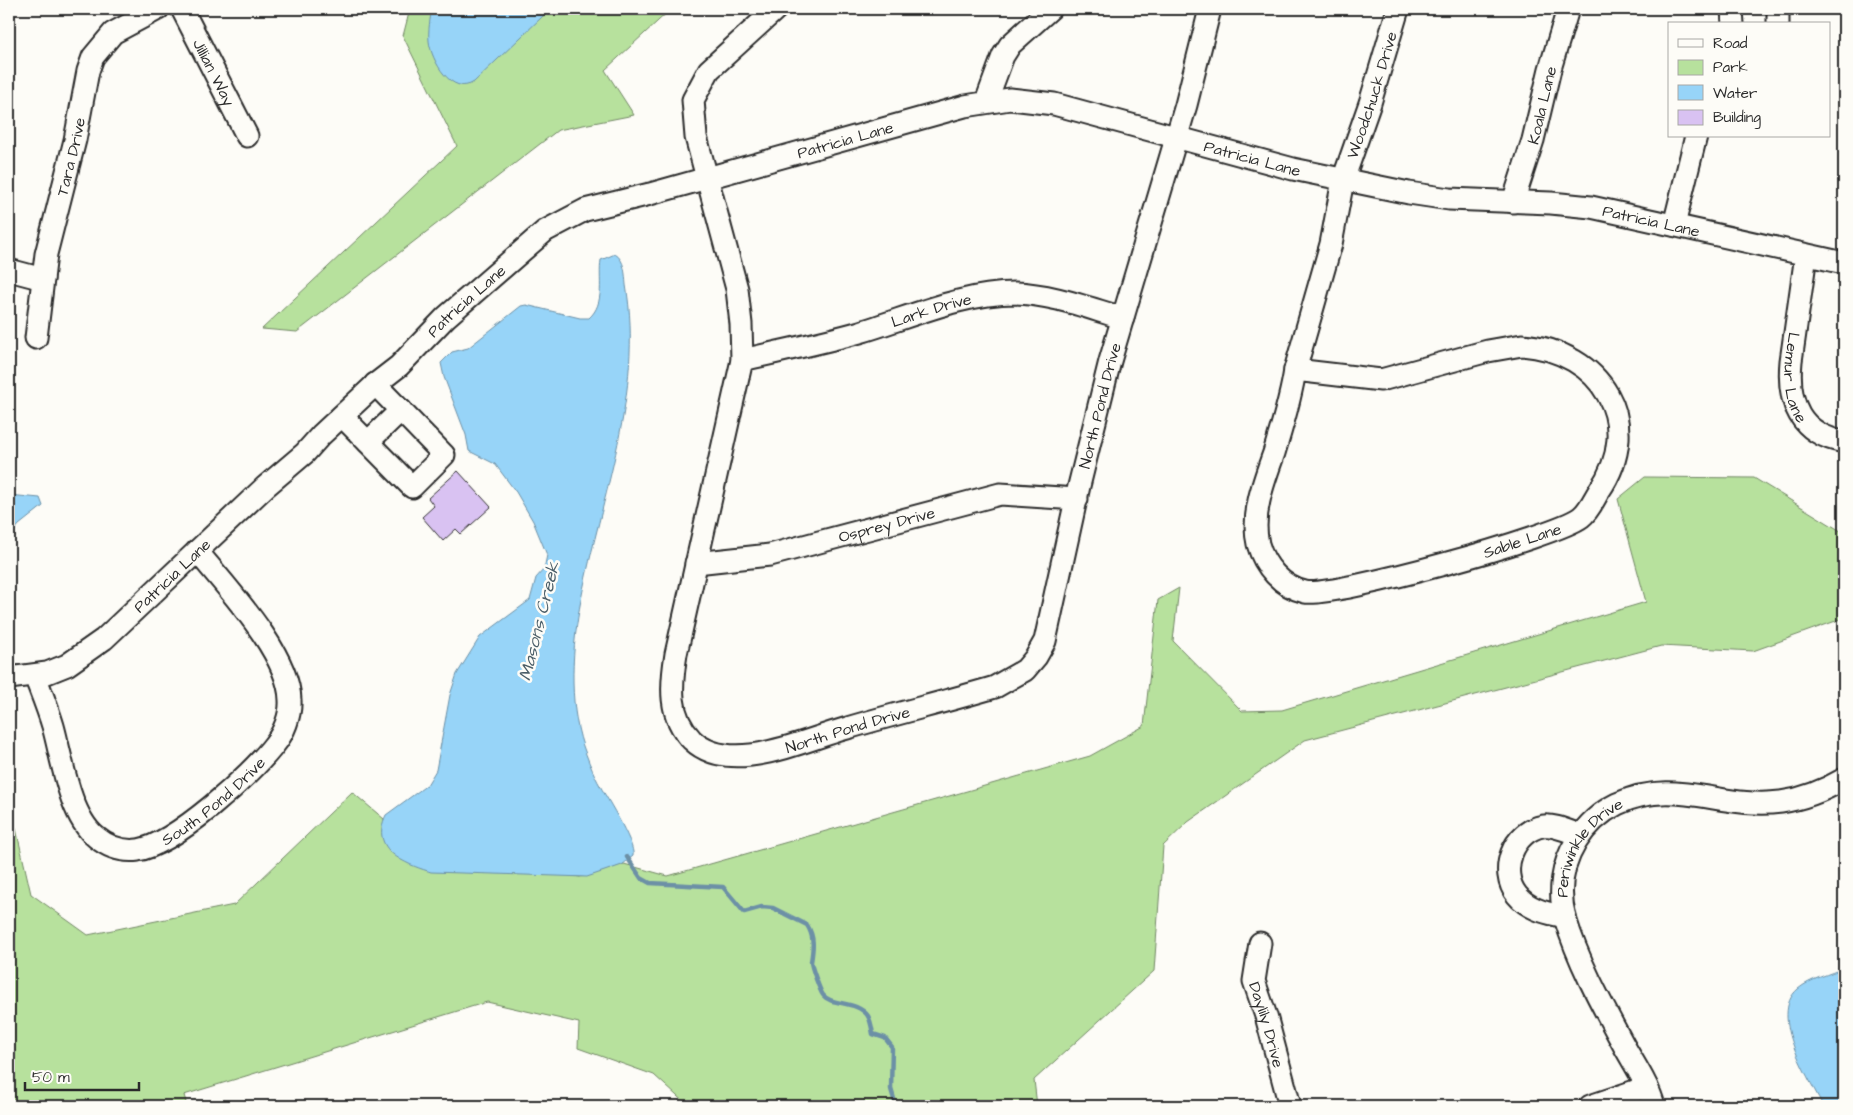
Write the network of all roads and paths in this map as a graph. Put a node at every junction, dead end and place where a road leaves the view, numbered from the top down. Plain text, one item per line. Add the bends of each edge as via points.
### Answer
1 (158, 9) edge
2 (182, 9) edge
3 (776, 9) edge
4 (1050, 9) edge
5 (1210, 9) edge
6 (1398, 9) edge
7 (1568, 9) edge
8 (1732, 9) edge
9 (1778, 9) edge
10 (1733, 22) edge
11 (1778, 22) edge
12 (986, 102) junction
13 (247, 136) dead end
14 (1175, 138) junction
15 (1696, 138) edge
16 (707, 177) junction
17 (1343, 180) junction
18 (1513, 202) junction
19 (1674, 224) junction
20 (1806, 255) junction
21 (1844, 263) edge
22 (9, 270) edge
23 (42, 279) junction
24 (1123, 318) junction
25 (36, 338) dead end
26 (742, 360) junction
27 (1295, 370) junction
28 (375, 384) junction
29 (400, 410) junction
30 (342, 416) junction
31 (368, 442) junction
32 (1844, 442) edge
33 (1077, 499) junction
34 (197, 551) junction
35 (696, 563) junction
36 (35, 676) junction
37 (9, 678) edge
38 (1844, 779) edge
39 (1580, 835) junction
40 (1565, 917) junction
41 (1260, 942) dead end
42 (1651, 1097) edge
43 (1290, 1106) edge
44 (1590, 1106) edge

1 - 23 street, Tara Drive via 113,33 93,56
2 - 13 street, Jillian Way
3 - 16 street, North Pond Drive via 709,70 693,100 696,137
4 - 12 street via 1010,45
5 - 14 street, North Pond Drive
6 - 17 street, Woodchuck Drive
7 - 18 street, Koala Lane
8 - 10 street
9 - 11 street
12 - 14 street, Patricia Lane via 1010,100 1054,104
12 - 16 street, Patricia Lane
14 - 17 street, Patricia Lane
14 - 24 street, North Pond Drive
15 - 19 street
16 - 26 street, North Pond Drive via 737,289
16 - 28 street, Patricia Lane via 585,210 546,231 446,317 399,366
17 - 18 street, Patricia Lane via 1429,197
17 - 27 street, Sable Lane via 1332,244
18 - 19 street, Patricia Lane via 1591,207
19 - 20 street, Patricia Lane
20 - 21 street, Patricia Lane
20 - 32 street, Lemur Lane via 1791,360 1791,392 1803,421 1815,432
22 - 23 street
23 - 25 street, Tara Drive
24 - 26 street, Lark Drive via 1048,297 998,294
24 - 33 street, North Pond Drive
26 - 35 street, North Pond Drive
27 - 27 street, Sable Lane via 1262,488 1256,526 1264,561 1289,586 1306,592 1340,590 1374,582 1514,544 1569,525 1583,516 1610,476 1615,461 1618,438 1615,415 1604,387 1583,364 1554,350 1522,345 1505,347 1381,380
28 - 29 street
28 - 30 street, Patricia Lane
29 - 31 street
29 - 31 street via 444,455 412,487
30 - 31 street
30 - 34 street, Patricia Lane
33 - 35 street, Osprey Drive via 1000,494 770,554
33 - 35 street, North Pond Drive via 1045,641 1025,670 994,687 763,753 730,756 706,749 686,734 672,704 676,654
34 - 36 street, Patricia Lane via 104,639 67,664
34 - 36 street, South Pond Drive via 257,626 274,654 287,683 290,699 289,715 275,745 208,809 180,830 138,850 108,846 95,837 85,825 72,797
36 - 37 street, Patricia Lane
38 - 39 street, Periwinkle Drive via 1816,793 1780,802 1740,802 1683,792 1646,793 1597,816
39 - 40 street, Periwinkle Drive via 1566,861 1562,879
39 - 40 street via 1544,825 1524,833 1511,852 1509,876 1517,895 1537,910
40 - 42 street, Periwinkle Drive via 1591,980
41 - 43 street, Daylily Drive via 1254,981
42 - 44 street

